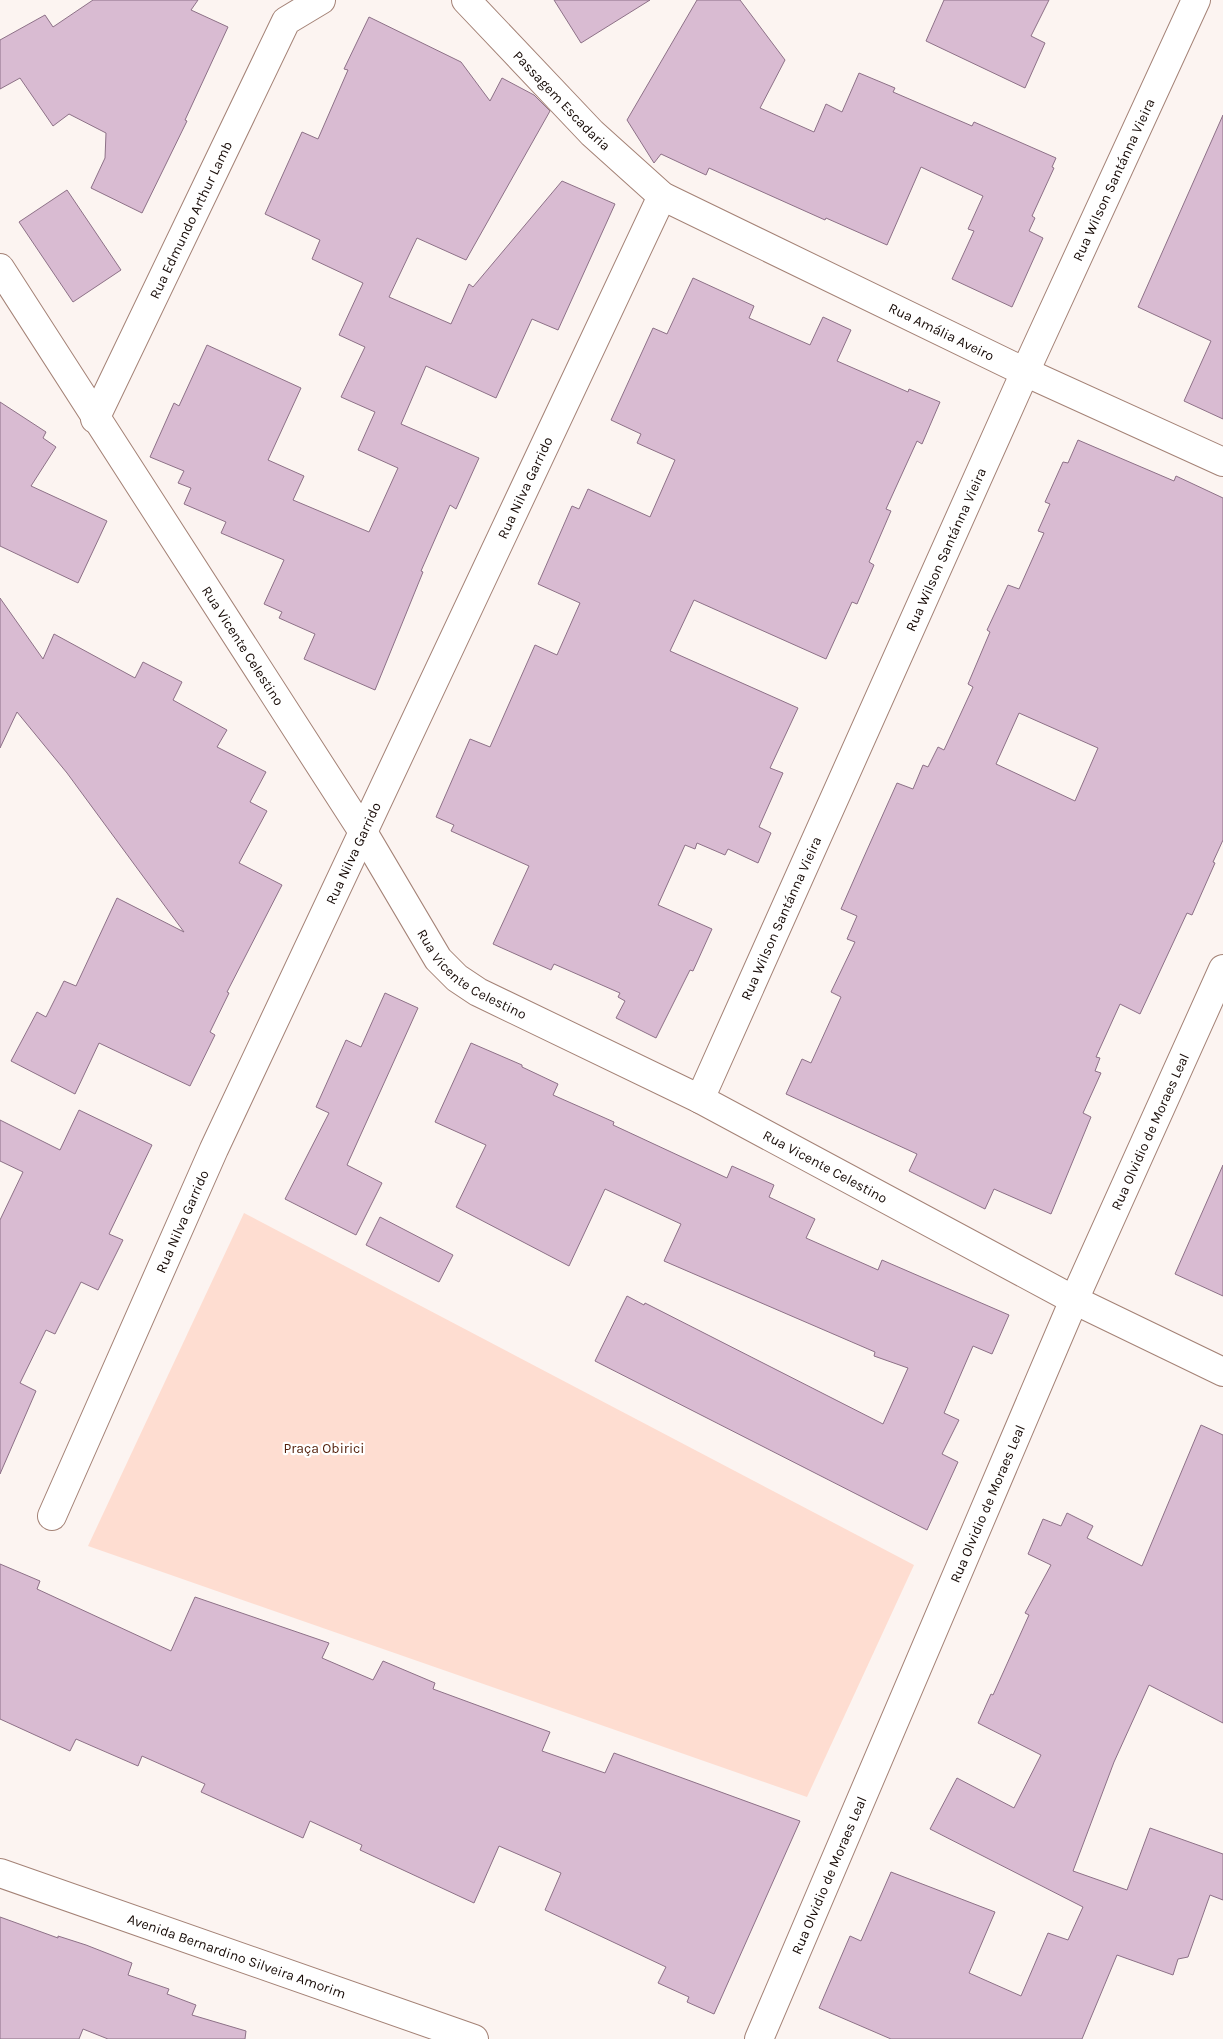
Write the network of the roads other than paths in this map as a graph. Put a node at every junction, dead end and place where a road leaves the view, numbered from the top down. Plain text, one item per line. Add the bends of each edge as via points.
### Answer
1 (321, 0) edge
2 (466, 0) edge
3 (1196, 0) edge
4 (662, 196) junction
5 (0, 268) edge
6 (1025, 372) junction
7 (95, 419) junction
8 (1223, 462) edge
9 (363, 832) junction
10 (1223, 969) edge
11 (700, 1099) junction
12 (1074, 1300) junction
13 (1223, 1372) edge
14 (52, 1516) dead end
15 (0, 1873) edge
16 (474, 2039) edge
17 (759, 2039) edge

1 - 7 street, Rua Edmundo Arthur Lamb via 286,21
2 - 4 street, Passagem Escadaria via 592,133
3 - 6 street, Rua Wilson Santánna Vieira
4 - 6 street, Rua Amália Aveiro
4 - 9 street, Rua Nilva Garrido
5 - 7 street, Rua Vicente Celestino
6 - 8 street, Rua Amália Aveiro
6 - 11 street, Rua Wilson Santánna Vieira
7 - 9 street, Rua Vicente Celestino
9 - 11 street, Rua Vicente Celestino via 438,959 457,978 478,992
9 - 14 street, Rua Nilva Garrido via 214,1149
10 - 12 street, Rua Olvidio de Moraes Leal
11 - 12 street, Rua Vicente Celestino
12 - 13 street, Rua Vicente Celestino
12 - 17 street, Rua Olvidio de Moraes Leal
15 - 16 street, Avenida Bernardino Silveira Amorim

